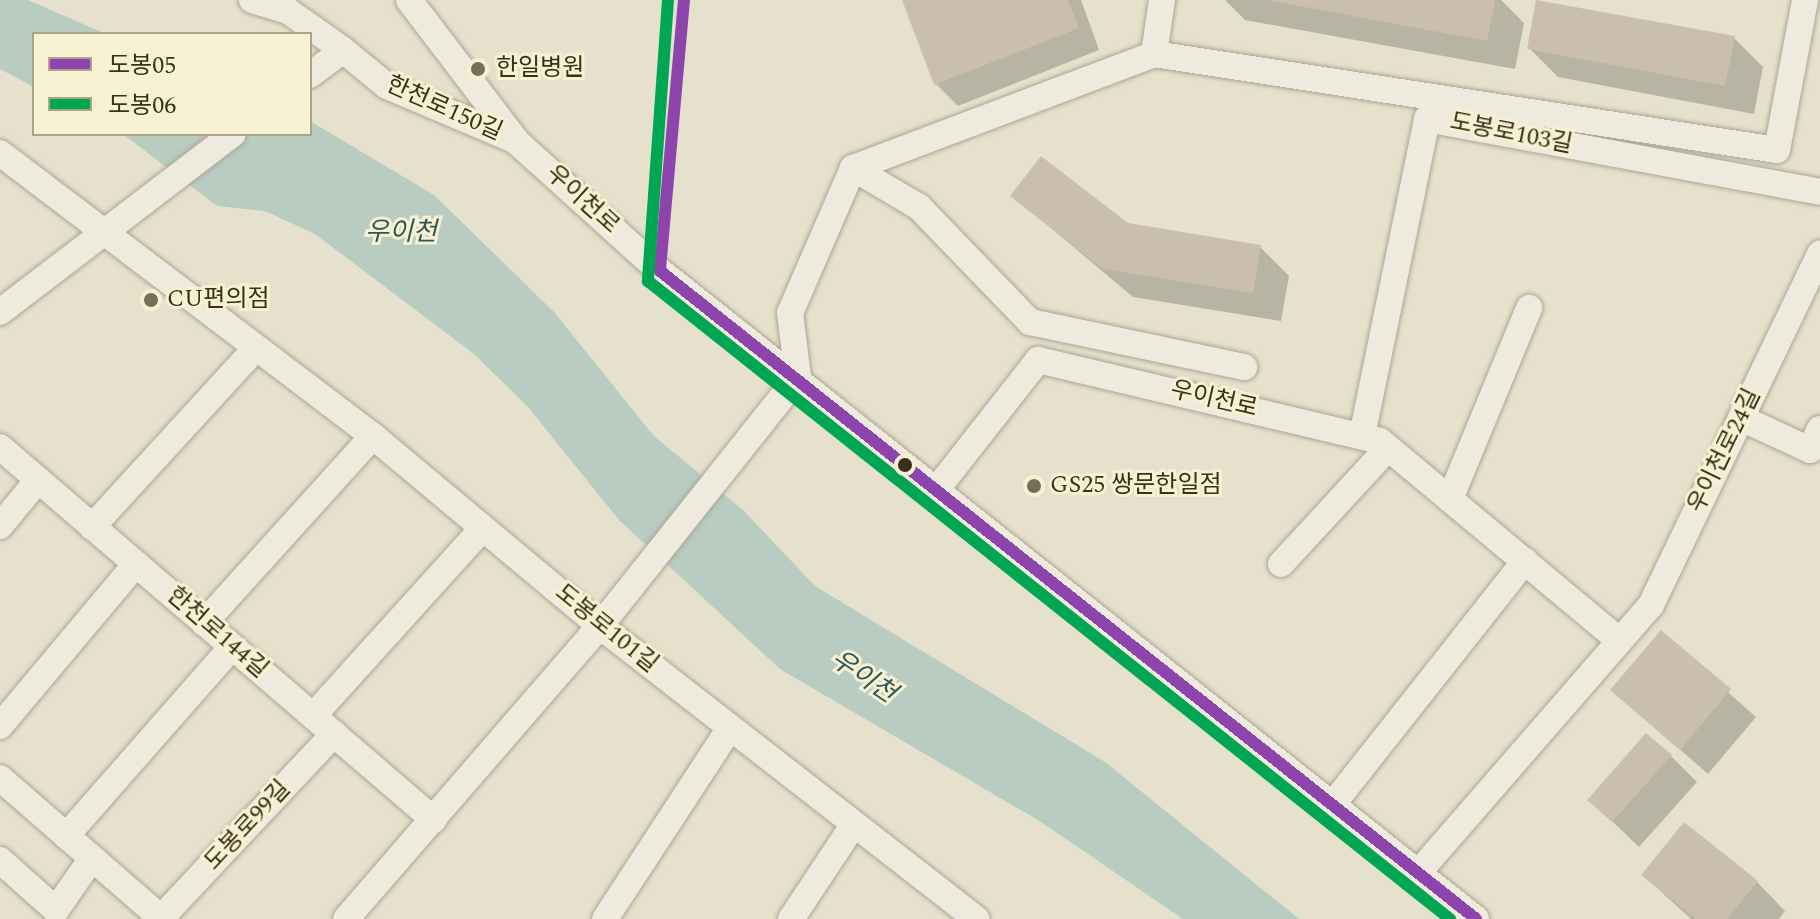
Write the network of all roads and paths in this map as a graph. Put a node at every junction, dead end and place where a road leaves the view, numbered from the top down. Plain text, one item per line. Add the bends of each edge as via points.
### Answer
1 (252, 0) edge
2 (409, 0) edge
3 (1162, 0) edge
4 (1805, 0) edge
5 (339, 54) junction
6 (1154, 54) junction
7 (312, 74) edge
8 (230, 136) edge
9 (517, 142) junction
10 (0, 153) edge
11 (853, 168) junction
12 (1820, 192) edge
13 (104, 232) junction
14 (1820, 254) edge
15 (1529, 308) dead end
16 (0, 312) edge
17 (256, 348) junction
18 (1244, 367) dead end
19 (798, 377) junction
20 (1741, 418) junction
21 (373, 436) junction
22 (1362, 436) junction
23 (1815, 440) edge
24 (0, 447) edge
25 (1388, 448) junction
26 (38, 480) junction
27 (937, 489) junction
28 (1450, 499) junction
29 (0, 526) edge
30 (92, 527) junction
31 (483, 528) junction
32 (1525, 561) junction
33 (136, 564) junction
34 (1281, 564) dead end
35 (204, 623) junction
36 (600, 626) junction
37 (1618, 639) junction
38 (232, 647) junction
39 (313, 716) junction
40 (0, 726) edge
41 (730, 728) junction
42 (334, 734) junction
43 (0, 778) edge
44 (1333, 804) junction
45 (434, 820) junction
46 (854, 824) junction
47 (66, 836) junction
48 (92, 858) junction
49 (0, 860) edge
50 (1418, 873) junction
51 (970, 917) edge
52 (162, 918) edge
53 (346, 919) edge
54 (605, 919) edge
55 (791, 919) edge
56 (1476, 919) edge

1 - 5 street, 한천로150길 via 288,11
2 - 9 street, 우이천로
3 - 6 street
4 - 6 street via 1777,150
5 - 7 street
5 - 9 street, 한천로150길 via 387,86
6 - 11 street
8 - 13 street
9 - 19 street, 우이천로 via 660,271
10 - 13 street, 도봉로101길
11 - 18 street via 919,207 1030,322
11 - 19 street via 790,313
12 - 22 street, 도봉로103길 via 1427,119
13 - 16 street
13 - 17 street, 도봉로101길
14 - 20 street, 우이천로24길
15 - 28 street
17 - 21 street, 도봉로101길
17 - 30 street
19 - 27 street, 우이천로
19 - 36 street
20 - 23 street
20 - 37 street, 우이천로24길 via 1651,605
21 - 31 street, 도봉로101길
21 - 35 street
22 - 25 street
22 - 27 street, 우이천로 via 1038,360
24 - 26 street, 한천로144길
25 - 28 street
25 - 34 street
26 - 29 street
26 - 30 street, 한천로144길
27 - 44 street, 우이천로
28 - 32 street
30 - 33 street, 한천로144길
31 - 36 street, 도봉로101길
31 - 39 street
32 - 37 street
32 - 44 street
33 - 35 street, 한천로144길
33 - 40 street
35 - 38 street, 한천로144길
36 - 41 street, 도봉로101길
36 - 45 street
37 - 50 street, 우이천로24길
38 - 39 street, 한천로144길
38 - 47 street
39 - 42 street, 한천로144길
41 - 46 street, 도봉로101길
41 - 54 street
42 - 45 street, 한천로144길
42 - 52 street, 도봉로99길
43 - 47 street, 도봉로99길
44 - 50 street, 우이천로
45 - 53 street
46 - 51 street, 도봉로101길
46 - 55 street
47 - 48 street, 도봉로99길
48 - 49 street via 56,910
48 - 52 street, 도봉로99길
50 - 56 street, 우이천로

